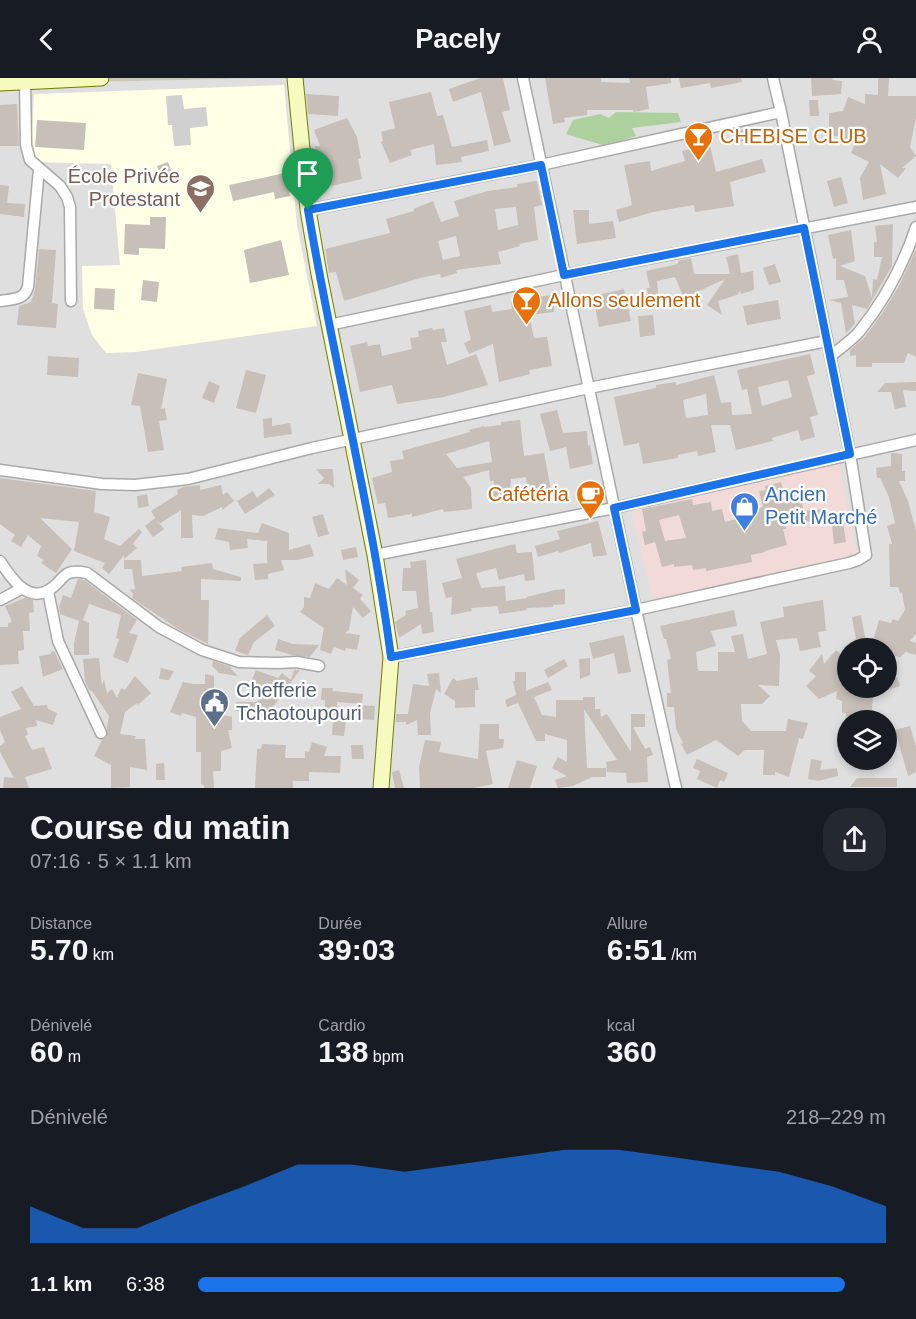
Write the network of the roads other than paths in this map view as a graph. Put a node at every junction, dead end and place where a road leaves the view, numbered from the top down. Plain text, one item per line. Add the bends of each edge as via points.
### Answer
1 (101, 78) edge
2 (295, 78) edge
3 (523, 78) edge
4 (773, 78) edge
5 (25, 81) junction
6 (0, 83) edge
7 (781, 112) junction
8 (541, 165) junction
9 (39, 169) junction
10 (916, 207) edge
11 (308, 210) junction
12 (916, 227) edge
13 (804, 228) junction
14 (564, 275) junction
15 (0, 301) edge
16 (71, 301) dead end
17 (328, 326) junction
18 (827, 342) junction
19 (831, 356) junction
20 (589, 388) junction
21 (352, 440) junction
22 (916, 440) edge
23 (850, 454) junction
24 (0, 470) edge
25 (614, 508) junction
26 (375, 555) junction
27 (0, 561) edge
28 (21, 589) junction
29 (48, 591) junction
30 (0, 600) edge
31 (636, 610) junction
32 (391, 657) junction
33 (319, 666) dead end
34 (101, 733) dead end
35 (381, 788) edge
36 (676, 788) edge

1 - 5 street
2 - 11 street
3 - 8 street
4 - 7 street
5 - 6 street
5 - 9 street via 26,145 30,162
7 - 8 street
7 - 13 street
8 - 11 street
8 - 14 street
9 - 15 street via 26,294
9 - 16 street via 60,186 70,207
10 - 13 street
11 - 17 street
12 - 19 street via 892,285 857,333
13 - 14 street
13 - 18 street
14 - 17 street
14 - 20 street
17 - 21 street
18 - 19 street
18 - 20 street
19 - 23 street
20 - 21 street
20 - 25 street
21 - 24 street via 188,479 135,485
21 - 26 street
22 - 23 street
23 - 25 street
23 - 31 street via 866,555 858,561
25 - 26 street
25 - 31 street
26 - 32 street
27 - 28 street
28 - 29 street
28 - 30 street
29 - 33 street via 69,572 87,573 159,627 202,650 239,662
29 - 34 street via 58,641
31 - 32 street
31 - 36 street
32 - 35 street

